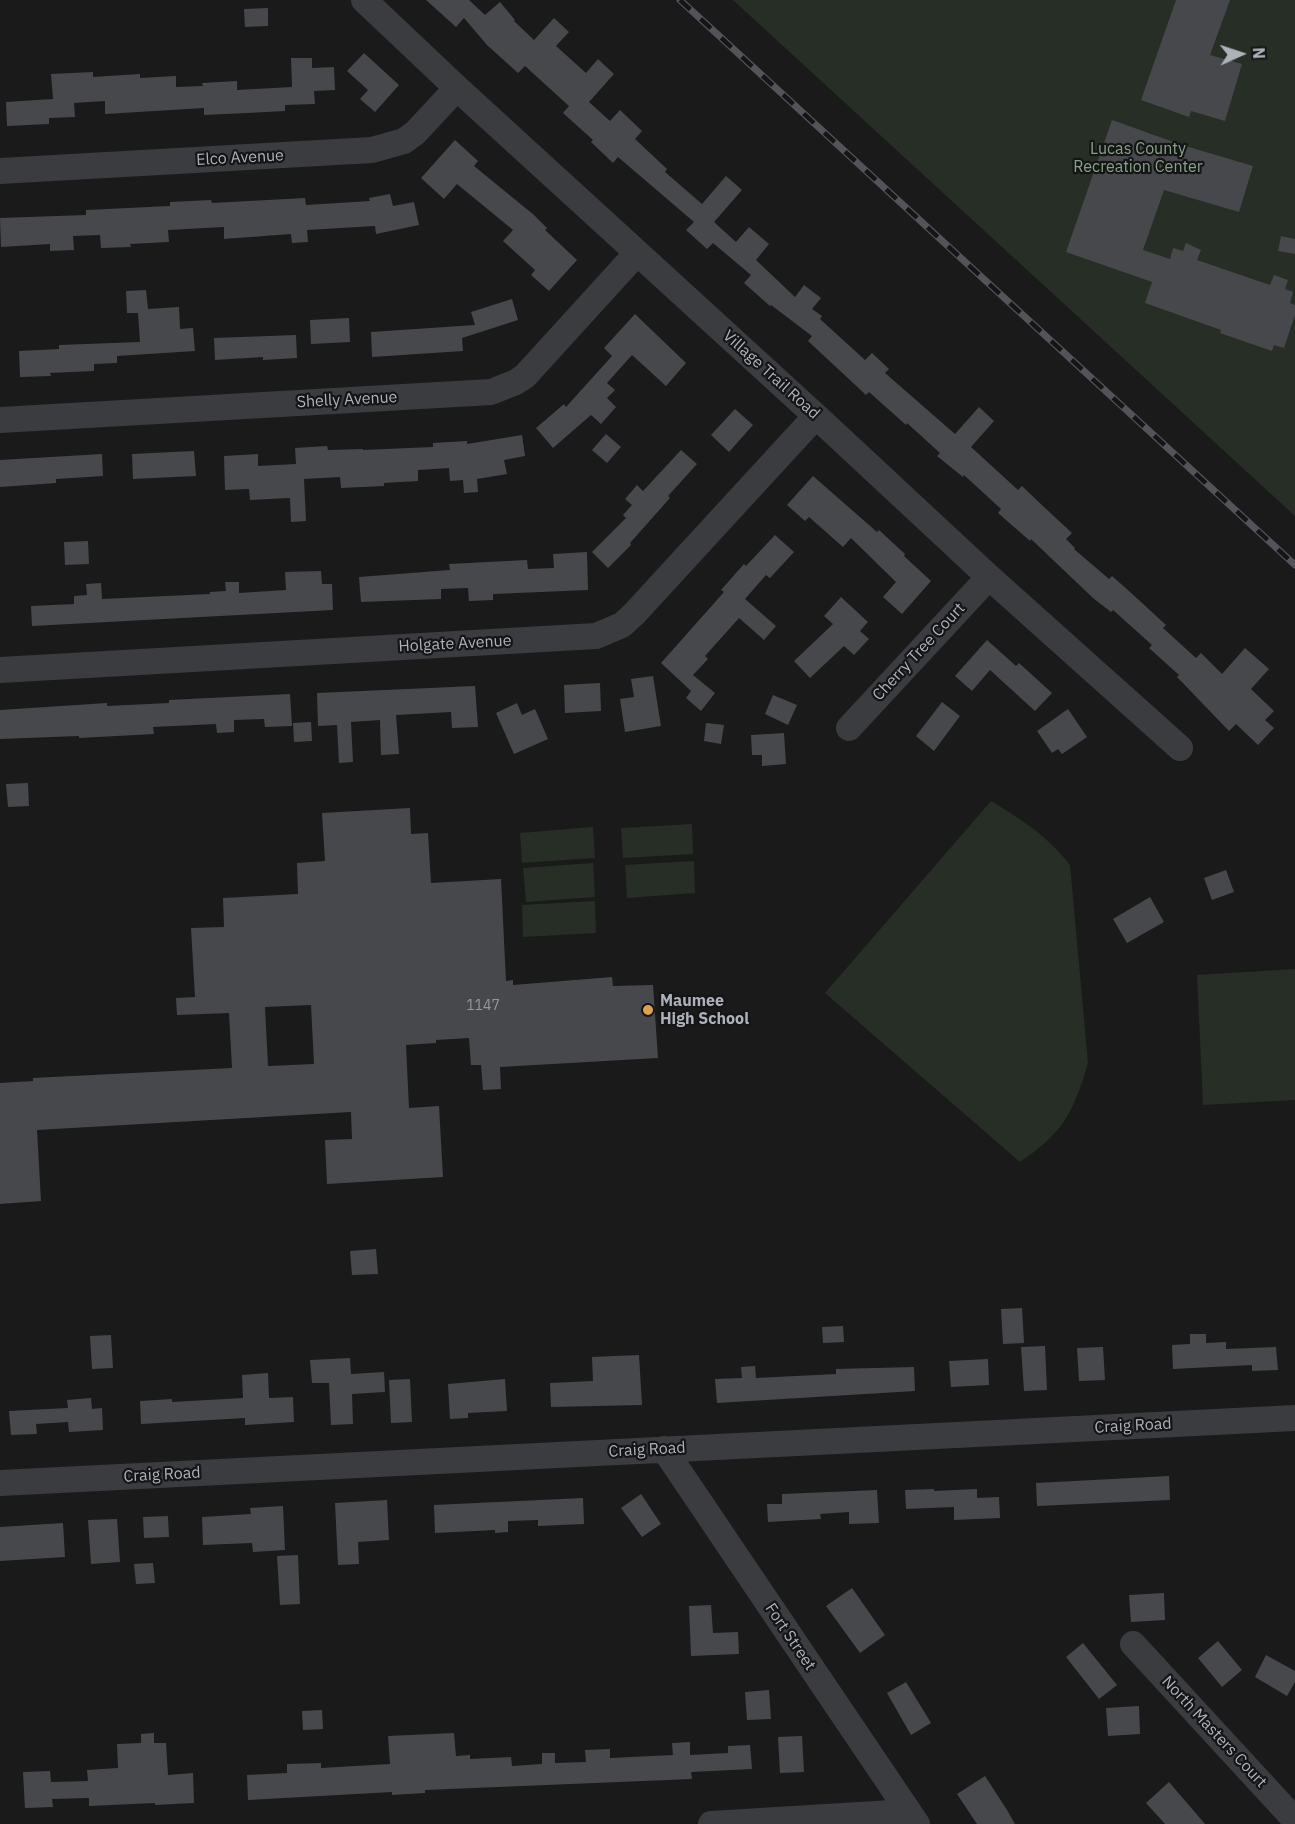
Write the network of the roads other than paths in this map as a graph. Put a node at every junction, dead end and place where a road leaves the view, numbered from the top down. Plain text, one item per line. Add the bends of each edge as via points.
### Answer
1 (364, 0) edge
2 (457, 88) junction
3 (0, 171) edge
4 (637, 253) junction
5 (816, 416) junction
6 (0, 420) edge
7 (989, 576) junction
8 (0, 670) edge
9 (849, 728) dead end
10 (1180, 748) dead end
11 (1295, 1418) edge
12 (663, 1449) junction
13 (0, 1483) edge
14 (1133, 1644) dead end
15 (913, 1818) edge
16 (1295, 1820) edge
17 (711, 1824) edge

1 - 2 street, Village Trail Road
2 - 3 street, Elco Avenue via 415,133 404,141 372,150
2 - 4 street, Village Trail Road
4 - 5 street, Village Trail Road
4 - 6 street, Shelly Avenue via 525,376 500,390
5 - 7 street, Village Trail Road
5 - 8 street, Holgate Avenue via 634,614 622,625 596,636
7 - 9 street, Cherry Tree Court
7 - 10 street, Village Trail Road
11 - 12 street, Craig Road
12 - 13 street, Craig Road
12 - 15 street, Fort Street
14 - 16 street, North Masters Court
15 - 17 street

